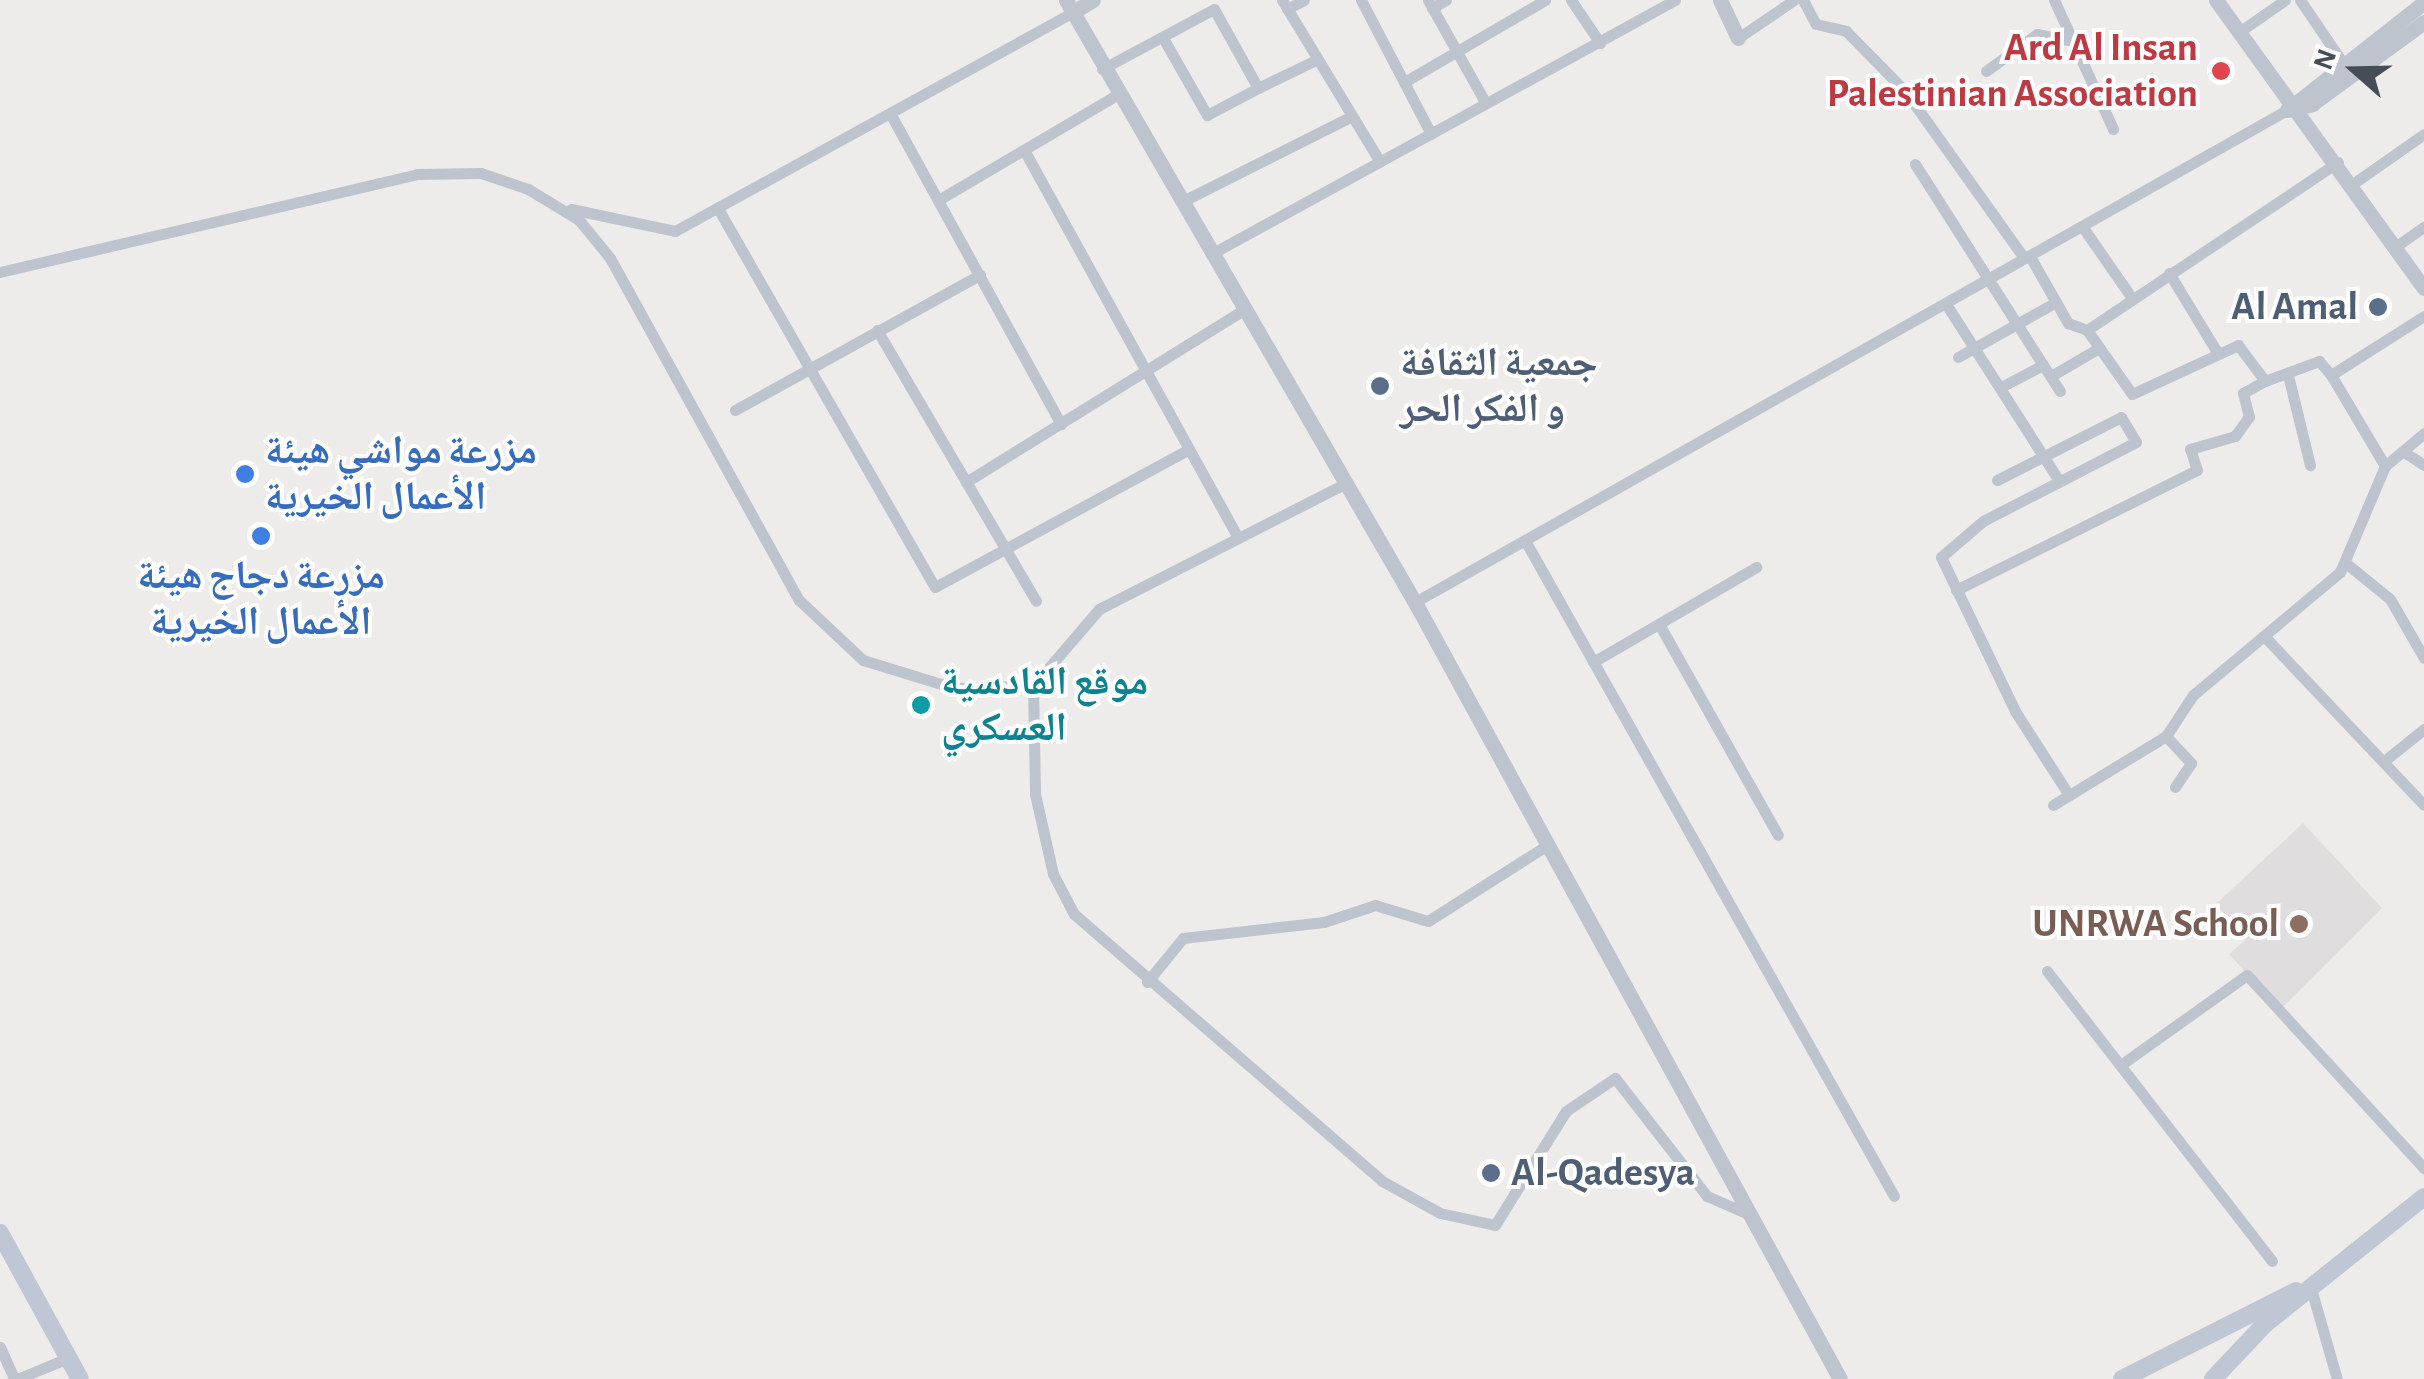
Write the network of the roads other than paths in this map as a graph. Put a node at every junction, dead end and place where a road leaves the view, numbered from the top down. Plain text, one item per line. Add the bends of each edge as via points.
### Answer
1 (1093, 0) edge
2 (1304, 0) edge
3 (1361, 0) edge
4 (1446, 0) edge
5 (1545, 0) edge
6 (1571, 0) edge
7 (1676, 0) edge
8 (1720, 0) edge
9 (1794, 0) edge
10 (1803, 0) edge
11 (2054, 0) edge
12 (2216, 0) edge
13 (2285, 0) edge
14 (2300, 0) edge
15 (2424, 2) edge
16 (1430, 4) edge
17 (1284, 5) edge
18 (1776, 5) edge
19 (1070, 6) edge
20 (2424, 22) edge
21 (2238, 32) junction
22 (1163, 38) junction
23 (1738, 38) joint
24 (2072, 41) junction
25 (1600, 43) junction
26 (1454, 51) junction
27 (1316, 60) junction
28 (2340, 60) junction
29 (1102, 69) junction
30 (1986, 71) dead end
31 (1406, 82) junction
32 (1258, 88) junction
33 (1118, 94) junction
34 (1484, 102) junction
35 (2287, 110) junction
36 (890, 115) junction
37 (1350, 117) junction
38 (2113, 129) dead end
39 (1431, 134) junction
40 (2424, 134) edge
41 (1024, 150) junction
42 (1380, 162) junction
43 (2338, 162) junction
44 (1916, 164) dead end
45 (2354, 184) junction
46 (940, 199) dead end
47 (1183, 202) junction
48 (562, 206) junction
49 (720, 212) junction
50 (2424, 228) edge
51 (2084, 229) junction
52 (2395, 247) junction
53 (1211, 254) junction
54 (2028, 259) junction
55 (0, 272) edge
56 (2168, 273) junction
57 (980, 275) junction
58 (1992, 277) junction
59 (2424, 288) edge
60 (2130, 297) junction
61 (2056, 302) junction
62 (1946, 304) junction
63 (1243, 310) junction
64 (2424, 316) edge
65 (2020, 323) junction
66 (877, 330) junction
67 (2086, 330) junction
68 (1974, 348) junction
69 (2098, 348) junction
70 (2217, 352) junction
71 (1958, 357) dead end
72 (2043, 365) junction
73 (810, 368) junction
74 (1148, 374) junction
75 (2331, 375) junction
76 (2051, 376) junction
77 (2288, 376) junction
78 (2265, 381) junction
79 (2000, 388) junction
80 (2060, 391) dead end
81 (735, 410) dead end
82 (1062, 424) junction
83 (2424, 433) edge
84 (1189, 449) junction
85 (2404, 452) junction
86 (2046, 456) junction
87 (2310, 465) dead end
88 (2424, 465) edge
89 (2385, 466) junction
90 (2058, 479) junction
91 (1996, 480) dead end
92 (966, 482) junction
93 (1344, 484) junction
94 (1238, 538) junction
95 (1526, 544) dead end
96 (1005, 548) junction
97 (2347, 564) junction
98 (1756, 567) dead end
99 (1956, 590) junction
100 (1036, 601) dead end
101 (1414, 602) junction
102 (1659, 624) junction
103 (2265, 637) junction
104 (2424, 658) edge
105 (1593, 662) junction
106 (1032, 686) junction
107 (2424, 729) edge
108 (2166, 736) junction
109 (2384, 761) junction
110 (2174, 787) dead end
111 (2069, 794) junction
112 (2053, 805) dead end
113 (2424, 805) edge
114 (1778, 835) dead end
115 (1544, 846) junction
116 (2047, 970) dead end
117 (1147, 982) junction
118 (2122, 1064) junction
119 (2424, 1168) edge
120 (1894, 1196) dead end
121 (2424, 1196) edge
122 (1753, 1216) junction
123 (0, 1234) edge
124 (2272, 1261) dead end
125 (2310, 1286) junction
126 (0, 1347) edge
127 (68, 1358) junction
128 (16, 1379) edge
129 (80, 1379) edge
130 (1840, 1379) edge
131 (2122, 1379) edge
132 (2213, 1379) edge
133 (2337, 1379) edge

1 - 19 street
2 - 17 street
3 - 31 street
4 - 16 street
5 - 26 street
6 - 25 street
7 - 25 street
8 - 23 street
9 - 18 street
10 - 54 street via 1816,24 1846,31 1905,91
11 - 24 street
12 - 21 street
13 - 21 street
14 - 28 street
15 - 28 street
16 - 26 street
17 - 27 street
18 - 23 street
19 - 29 street
19 - 36 street
20 - 35 street via 2312,104
21 - 35 street
22 - 29 street
22 - 32 street via 1208,115
22 - 32 street via 1214,9
24 - 30 street via 2037,34
24 - 38 street
25 - 34 street
26 - 31 street
26 - 34 street
27 - 32 street
27 - 37 street
28 - 35 street
29 - 33 street
31 - 39 street
33 - 41 street
33 - 47 street
34 - 39 street
35 - 43 street
35 - 51 street
36 - 49 street
36 - 57 street
37 - 42 street
37 - 47 street
39 - 42 street
40 - 45 street
41 - 46 street
41 - 74 street
42 - 53 street
43 - 45 street
43 - 56 street
44 - 58 street
45 - 52 street
47 - 53 street
48 - 49 street via 675,232
48 - 55 street via 481,174 417,174
48 - 106 street via 610,258 706,421 787,583 825,629 863,660 915,679
49 - 73 street
50 - 52 street
51 - 54 street
51 - 60 street
52 - 59 street
53 - 63 street
54 - 58 street
54 - 61 street
56 - 60 street
56 - 70 street
57 - 66 street
57 - 82 street
58 - 62 street
58 - 65 street
60 - 67 street
61 - 65 street
61 - 67 street
62 - 68 street
62 - 101 street
63 - 74 street
63 - 93 street
64 - 75 street
65 - 68 street
65 - 72 street
66 - 73 street
66 - 92 street
67 - 69 street
68 - 71 street
68 - 79 street
69 - 70 street via 2132,394
69 - 76 street
70 - 78 street via 2248,348
72 - 76 street
72 - 79 street
73 - 81 street
73 - 96 street via 935,587
74 - 82 street
74 - 84 street
75 - 77 street via 2319,361
75 - 89 street
76 - 80 street
77 - 78 street
77 - 87 street
78 - 99 street via 2243,393 2250,417 2235,436 2190,449 2197,470
79 - 86 street
82 - 92 street
83 - 85 street
84 - 94 street
84 - 96 street
85 - 88 street
85 - 89 street
86 - 90 street
86 - 90 street via 2121,417 2136,442
86 - 91 street
89 - 97 street
90 - 99 street via 1941,556
92 - 96 street
93 - 94 street
93 - 101 street
94 - 106 street via 1099,609
95 - 105 street
96 - 100 street
97 - 103 street
97 - 104 street via 2390,599
98 - 102 street
99 - 111 street
101 - 115 street
102 - 105 street
102 - 114 street
103 - 108 street via 2205,680
103 - 109 street
105 - 120 street
106 - 117 street via 1034,794 1053,874 1074,914
107 - 109 street
108 - 110 street via 2191,763
108 - 111 street
109 - 113 street
111 - 112 street
115 - 117 street via 1428,921 1375,905 1324,922 1183,938
115 - 122 street
116 - 118 street
117 - 122 street via 1382,1181 1440,1213 1494,1225 1566,1111 1616,1078 1707,1196
118 - 119 street via 2248,975
118 - 124 street
121 - 125 main road
122 - 130 street
123 - 127 main road
125 - 131 main road
125 - 132 main road
125 - 133 street
126 - 128 street
127 - 128 street
127 - 129 main road

